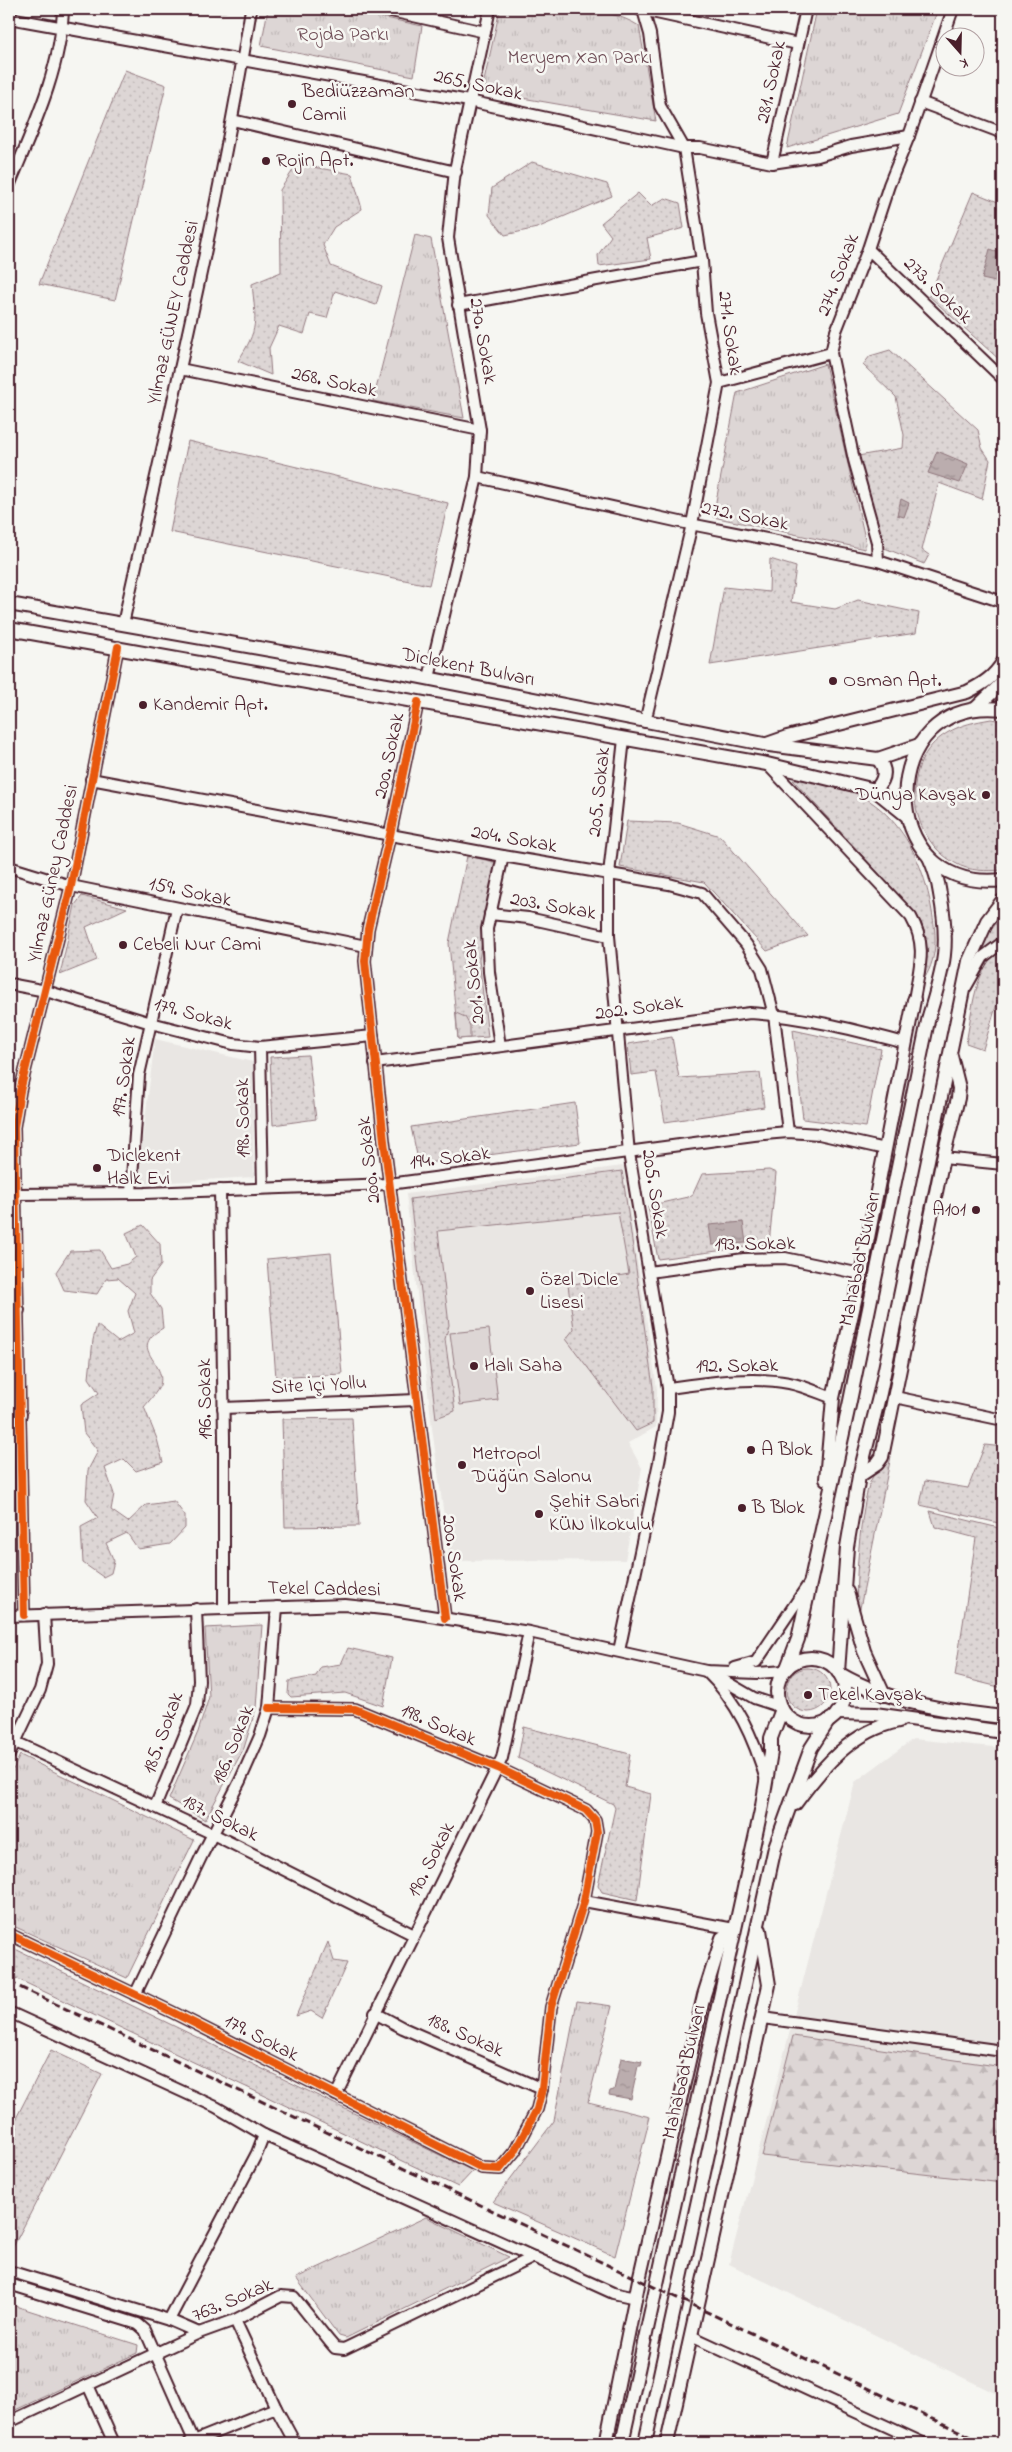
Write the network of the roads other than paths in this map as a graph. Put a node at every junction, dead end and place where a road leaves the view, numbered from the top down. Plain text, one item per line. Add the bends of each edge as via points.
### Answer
1 (63, 9) edge
2 (251, 9) edge
3 (382, 9) edge
4 (490, 9) edge
5 (640, 9) edge
6 (806, 9) edge
7 (952, 9) edge
8 (9, 18) edge
9 (62, 28) junction
10 (485, 32) junction
11 (798, 44) junction
12 (243, 59) junction
13 (469, 101) junction
14 (920, 102) junction
15 (232, 120) junction
16 (1003, 133) edge
17 (909, 136) junction
18 (684, 148) junction
19 (772, 163) junction
20 (456, 172) junction
21 (9, 186) edge
22 (868, 249) junction
23 (702, 261) junction
24 (458, 305) junction
25 (831, 353) junction
26 (180, 369) junction
27 (1003, 378) edge
28 (719, 383) junction
29 (480, 430) junction
30 (477, 477) junction
31 (692, 524) junction
32 (878, 561) junction
33 (1003, 602) edge
34 (9, 604) edge
35 (123, 624) junction
36 (9, 629) edge
37 (118, 647) junction
38 (1003, 662) edge
39 (429, 678) junction
40 (1003, 682) edge
41 (418, 702) junction
42 (975, 709) junction
43 (1003, 709) edge
44 (645, 722) junction
45 (624, 738) junction
46 (766, 745) junction
47 (919, 745) junction
48 (878, 759) junction
49 (767, 764) junction
50 (91, 779) junction
51 (875, 790) junction
52 (906, 815) junction
53 (390, 835) junction
54 (503, 856) junction
55 (929, 857) junction
56 (9, 867) edge
57 (609, 874) junction
58 (1003, 880) edge
59 (71, 886) junction
60 (1003, 900) edge
61 (177, 908) junction
62 (490, 914) junction
63 (609, 936) junction
64 (1003, 942) edge
65 (366, 946) junction
66 (9, 984) edge
67 (46, 991) junction
68 (961, 997) junction
69 (914, 1000) junction
70 (774, 1015) junction
71 (929, 1016) junction
72 (151, 1023) junction
73 (617, 1030) junction
74 (373, 1036) junction
75 (905, 1043) junction
76 (500, 1046) junction
77 (260, 1047) junction
78 (950, 1052) junction
79 (376, 1063) junction
80 (14, 1098) edge
81 (788, 1132) junction
82 (885, 1149) junction
83 (629, 1153) junction
84 (943, 1158) junction
85 (1003, 1164) edge
86 (389, 1184) junction
87 (263, 1188) junction
88 (220, 1190) junction
89 (130, 1193) junction
90 (15, 1194) junction
91 (649, 1272) junction
92 (861, 1274) junction
93 (14, 1310) edge
94 (668, 1388) junction
95 (895, 1397) junction
96 (833, 1398) junction
97 (416, 1400) junction
98 (224, 1408) junction
99 (9, 1414) edge
100 (20, 1414) junction
101 (1003, 1420) edge
102 (860, 1476) junction
103 (822, 1530) junction
104 (811, 1581) junction
105 (844, 1582) junction
106 (276, 1607) junction
107 (224, 1608) junction
108 (196, 1609) junction
109 (44, 1614) junction
110 (24, 1615) junction
111 (9, 1616) edge
112 (445, 1618) junction
113 (529, 1632) junction
114 (619, 1651) junction
115 (706, 1670) junction
116 (785, 1670) junction
117 (839, 1673) junction
118 (884, 1695) junction
119 (269, 1708) junction
120 (781, 1708) junction
121 (833, 1717) junction
122 (1003, 1717) edge
123 (911, 1719) junction
124 (1003, 1732) edge
125 (12, 1740) edge
126 (9, 1755) edge
127 (498, 1768) junction
128 (766, 1780) junction
129 (155, 1807) junction
130 (785, 1819) junction
131 (213, 1834) junction
132 (584, 1901) junction
133 (759, 1923) junction
134 (734, 1929) junction
135 (9, 1934) edge
136 (414, 1935) junction
137 (135, 1995) junction
138 (9, 2012) edge
139 (375, 2013) junction
140 (763, 2018) junction
141 (1003, 2051) edge
142 (542, 2089) junction
143 (336, 2095) junction
144 (264, 2135) junction
145 (534, 2257) junction
146 (9, 2271) edge
147 (9, 2284) edge
148 (636, 2298) junction
149 (169, 2320) junction
150 (235, 2320) junction
151 (200, 2333) junction
152 (691, 2336) junction
153 (156, 2355) junction
154 (88, 2385) junction
155 (276, 2408) junction
156 (9, 2422) edge
157 (114, 2443) edge
158 (193, 2443) edge
159 (295, 2443) edge
160 (606, 2443) edge
161 (622, 2443) edge
162 (646, 2443) edge
163 (667, 2443) edge
164 (923, 2443) edge

1 - 9 street
2 - 12 street, Yılmaz GÜNEY Caddesi
3 - 10 street
4 - 10 street, 270. Sokak
5 - 11 street
5 - 18 street, 271. Sokak via 650,34 660,106
6 - 11 street, 281. Sokak
7 - 14 street, 274. Sokak
8 - 9 street, 265. Sokak
9 - 12 street, 265. Sokak
9 - 21 street via 50,80
10 - 13 street, 270. Sokak
11 - 19 street, 281. Sokak
12 - 13 street, 265. Sokak
12 - 15 street, Yılmaz GÜNEY Caddesi
13 - 18 street, 265. Sokak
13 - 20 street, 270. Sokak
14 - 16 street
14 - 17 street, 274. Sokak
15 - 20 street
15 - 26 street, Yılmaz GÜNEY Caddesi
17 - 19 street, 265. Sokak
17 - 22 street, 274. Sokak
18 - 19 street, 265. Sokak via 700,148
18 - 23 street, 271. Sokak
20 - 24 street, 270. Sokak via 448,238
22 - 25 street, 274. Sokak via 836,331
22 - 27 street, 273. Sokak
23 - 24 street
23 - 28 street, 271. Sokak via 706,313
24 - 29 street, 270. Sokak
25 - 28 street
25 - 32 street, 274. Sokak via 854,460 877,542
26 - 29 street, 268. Sokak
26 - 35 street, Yılmaz GÜNEY Caddesi
28 - 31 street, 271. Sokak
29 - 30 street, 270. Sokak
30 - 31 street, 272. Sokak
30 - 39 street, 270. Sokak
31 - 32 street, 272. Sokak
31 - 44 street, 271. Sokak
32 - 33 street, 272. Sokak
34 - 35 main road, Diclekent Bulvarı
35 - 39 main road, Diclekent Bulvarı
36 - 37 main road, Diclekent Bulvarı
37 - 41 main road, Diclekent Bulvarı
37 - 50 street, Yılmaz Güney Caddesi
38 - 46 main road via 997,672 967,692
39 - 44 main road, Diclekent Bulvarı
40 - 42 main road
41 - 45 main road, Diclekent Bulvarı
41 - 53 street, 200. Sokak
42 - 43 main road
42 - 47 main road via 934,728
44 - 46 main road, Diclekent Bulvarı
45 - 49 main road, Diclekent Bulvarı
45 - 57 street, 205. Sokak
46 - 48 main road, Diclekent Bulvarı
47 - 48 main road, Diclekent Bulvarı
47 - 52 main road via 905,779
48 - 51 main road via 884,774 882,783
49 - 51 main road, Diclekent Bulvarı
49 - 69 street via 911,917 918,929 922,948
50 - 53 street, 204. Sokak
50 - 59 street, Yılmaz Güney Caddesi
51 - 52 main road, Diclekent Bulvarı
52 - 55 main road via 915,838
53 - 54 street, 204. Sokak
53 - 65 street, 200. Sokak
54 - 57 street, 204. Sokak
54 - 62 street, 201. Sokak
55 - 58 main road via 967,879
55 - 71 main road, Mahabad Bulvarı via 938,874 946,917 942,972
56 - 59 street, 159. Sokak
57 - 63 street, 205. Sokak
57 - 70 street, 204. Sokak via 702,893 757,959
59 - 61 street, 159. Sokak
59 - 67 street, Yılmaz Güney Caddesi
60 - 68 main road via 987,921 968,960
61 - 65 street, 159. Sokak
61 - 72 street, 197. Sokak
62 - 63 street, 203. Sokak via 528,918
62 - 76 street, 201. Sokak via 487,929 489,972
63 - 73 street, 205. Sokak
64 - 68 street via 983,957
65 - 74 street, 200. Sokak
66 - 67 street, 179. Sokak
67 - 72 street, 179. Sokak
67 - 80 street, Yılmaz Güney Caddesi
68 - 78 main road
69 - 71 main road
69 - 75 main road
70 - 73 street, 202. Sokak via 750,1013
70 - 75 street, 202. Sokak
70 - 81 street, 204. Sokak
71 - 103 main road, Mahabad Bulvarı
72 - 77 street, 179. Sokak via 233,1044
72 - 89 street, 197. Sokak via 139,1075
73 - 76 street, 202. Sokak
73 - 83 street, 205. Sokak
74 - 77 street, 179. Sokak
74 - 79 street, 200. Sokak
75 - 82 main road
76 - 79 street, 202. Sokak
77 - 87 street, 198. Sokak
78 - 84 main road via 959,1088
78 - 102 main road
79 - 86 street, 200. Sokak
80 - 90 street, Yılmaz Güney Caddesi
81 - 82 street, 194. Sokak via 819,1134
81 - 83 street, 194. Sokak
82 - 92 main road
83 - 86 street, 194. Sokak
83 - 91 street, 205. Sokak
84 - 85 street
84 - 95 main road
86 - 87 street, 194. Sokak
86 - 97 street, 200. Sokak
87 - 88 street, 194. Sokak
88 - 89 street, 194. Sokak
88 - 98 street, 196. Sokak
89 - 90 street, 194. Sokak
90 - 93 street, Yılmaz Güney Caddesi
91 - 92 street, 193. Sokak via 744,1259 785,1258
91 - 94 street, 205. Sokak
92 - 96 main road
93 - 100 street, Yılmaz Güney Caddesi
94 - 96 street, 192. Sokak via 767,1380
94 - 114 street, 205. Sokak via 668,1412 659,1462
95 - 101 street
95 - 102 main road via 882,1457
96 - 103 main road
97 - 98 street, Site İçi Yollu
97 - 112 street, 200. Sokak
98 - 107 street, 196. Sokak
99 - 100 street
100 - 110 street, Yılmaz Güney Caddesi
102 - 105 main road
103 - 104 main road, Mahabad Bulvarı
104 - 115 street via 756,1662 742,1668
104 - 116 main road, Mahabad Bulvarı via 798,1639
105 - 117 main road
105 - 118 main road via 864,1651
106 - 107 street, Tekel Caddesi
106 - 112 street, Tekel Caddesi via 345,1605
106 - 119 street, 186. Sokak
107 - 108 street, Tekel Caddesi
108 - 109 street, Tekel Caddesi
108 - 129 street, 185. Sokak via 199,1655 197,1705
109 - 110 street, Tekel Caddesi
109 - 125 street via 47,1664 40,1690
110 - 111 street, Tekel Caddesi
112 - 113 street, Tekel Caddesi
113 - 114 street, Tekel Caddesi
113 - 127 street, 190. Sokak
114 - 115 street, Tekel Caddesi
115 - 116 street, Tekel Caddesi via 758,1673
115 - 120 street via 754,1698
115 - 128 street via 724,1688 743,1720 758,1751
116 - 117 main road via 798,1660 816,1658 832,1665
116 - 120 main road via 777,1686
117 - 118 main road
117 - 121 main road via 845,1689 844,1698
118 - 122 main road via 934,1708
119 - 127 street, 198. Sokak via 355,1709
119 - 131 street, 186. Sokak via 260,1736
120 - 121 main road via 789,1717 808,1725
120 - 128 main road, Mahabad Bulvarı via 771,1738
121 - 123 main road
121 - 130 main road, Mahabad Bulvarı via 812,1748
123 - 124 main road
123 - 130 main road via 884,1724 858,1737 814,1778
125 - 126 street
125 - 129 street, 187. Sokak
127 - 132 street, 198. Sokak via 586,1810 596,1820 597,1832
127 - 136 street, 190. Sokak
128 - 134 main road, Mahabad Bulvarı
129 - 131 street, 187. Sokak
130 - 133 main road, Mahabad Bulvarı via 775,1848
131 - 136 street, 187. Sokak
131 - 137 street, 186. Sokak
132 - 134 street
132 - 142 street via 551,2007
133 - 140 main road via 769,1986
133 - 162 main road, Mahabad Bulvarı
134 - 148 main road via 722,1938 704,1995
134 - 161 main road, Mahabad Bulvarı
135 - 137 street, 179. Sokak
136 - 139 street, 190. Sokak
137 - 143 street, 179. Sokak
138 - 144 street via 216,2107
139 - 142 street, 188. Sokak
139 - 143 street, 190. Sokak
140 - 141 street
140 - 152 main road
142 - 143 street, 179. Sokak via 537,2109 515,2151 500,2169 482,2168
144 - 145 street
144 - 149 street
145 - 148 street via 614,2293
145 - 150 street, 763. Sokak via 344,2349 335,2348 294,2297 281,2296
146 - 149 street
147 - 153 street via 138,2324 145,2330
148 - 160 main road
149 - 151 street
150 - 151 street, 763. Sokak
150 - 155 street
151 - 153 street, 763. Sokak
152 - 163 main road
152 - 164 street
153 - 154 street, 763. Sokak
153 - 158 street
154 - 156 street, 763. Sokak
154 - 157 street
155 - 158 street
155 - 159 street

